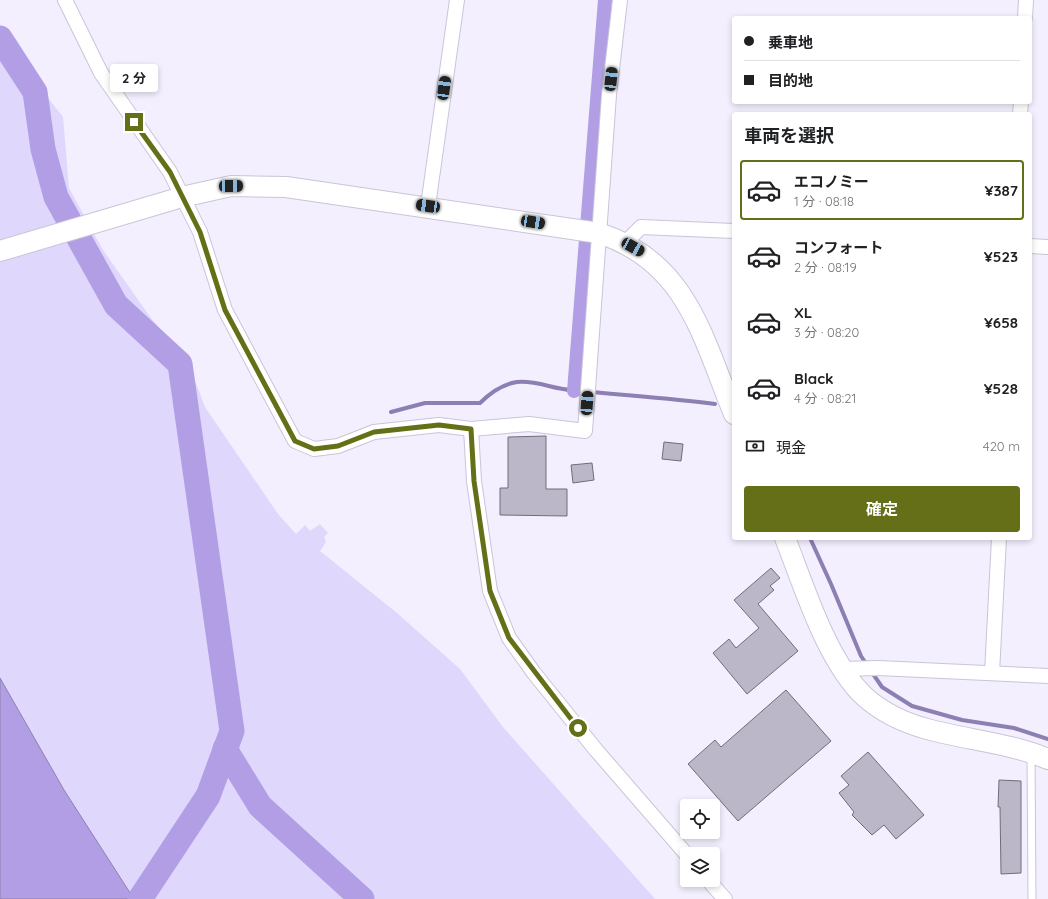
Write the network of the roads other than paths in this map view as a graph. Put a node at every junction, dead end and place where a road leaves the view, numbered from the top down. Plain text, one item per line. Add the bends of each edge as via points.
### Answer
1 (66, 0) edge
2 (457, 0) edge
3 (620, 0) edge
4 (1026, 0) edge
5 (1025, 16) edge
6 (182, 197) junction
7 (428, 206) junction
8 (732, 232) edge
9 (599, 233) junction
10 (625, 243) junction
11 (1032, 246) edge
12 (1048, 246) edge
13 (0, 251) edge
14 (732, 409) edge
15 (471, 429) junction
16 (786, 540) edge
17 (999, 540) edge
18 (842, 669) junction
19 (992, 673) junction
20 (1048, 676) edge
21 (1039, 756) edge
22 (680, 847) edge
23 (714, 887) edge
24 (725, 899) edge
25 (1032, 899) edge

1 - 6 street via 101,73 170,172
2 - 7 street
3 - 9 street via 609,95
4 - 5 street
6 - 7 street via 231,186 257,185
6 - 13 street
6 - 15 street via 200,232 225,310 295,441 314,449 338,446 374,432 439,425
7 - 9 street
8 - 10 street via 641,227
9 - 10 street
9 - 15 street via 585,431 529,424
10 - 14 street via 654,262 678,289 700,331
11 - 12 street
15 - 22 street via 474,481 490,591 509,638 596,750
16 - 18 street via 822,630
17 - 19 street
18 - 19 street
18 - 21 street via 865,697 904,722
19 - 20 street
21 - 25 lane
23 - 24 street

